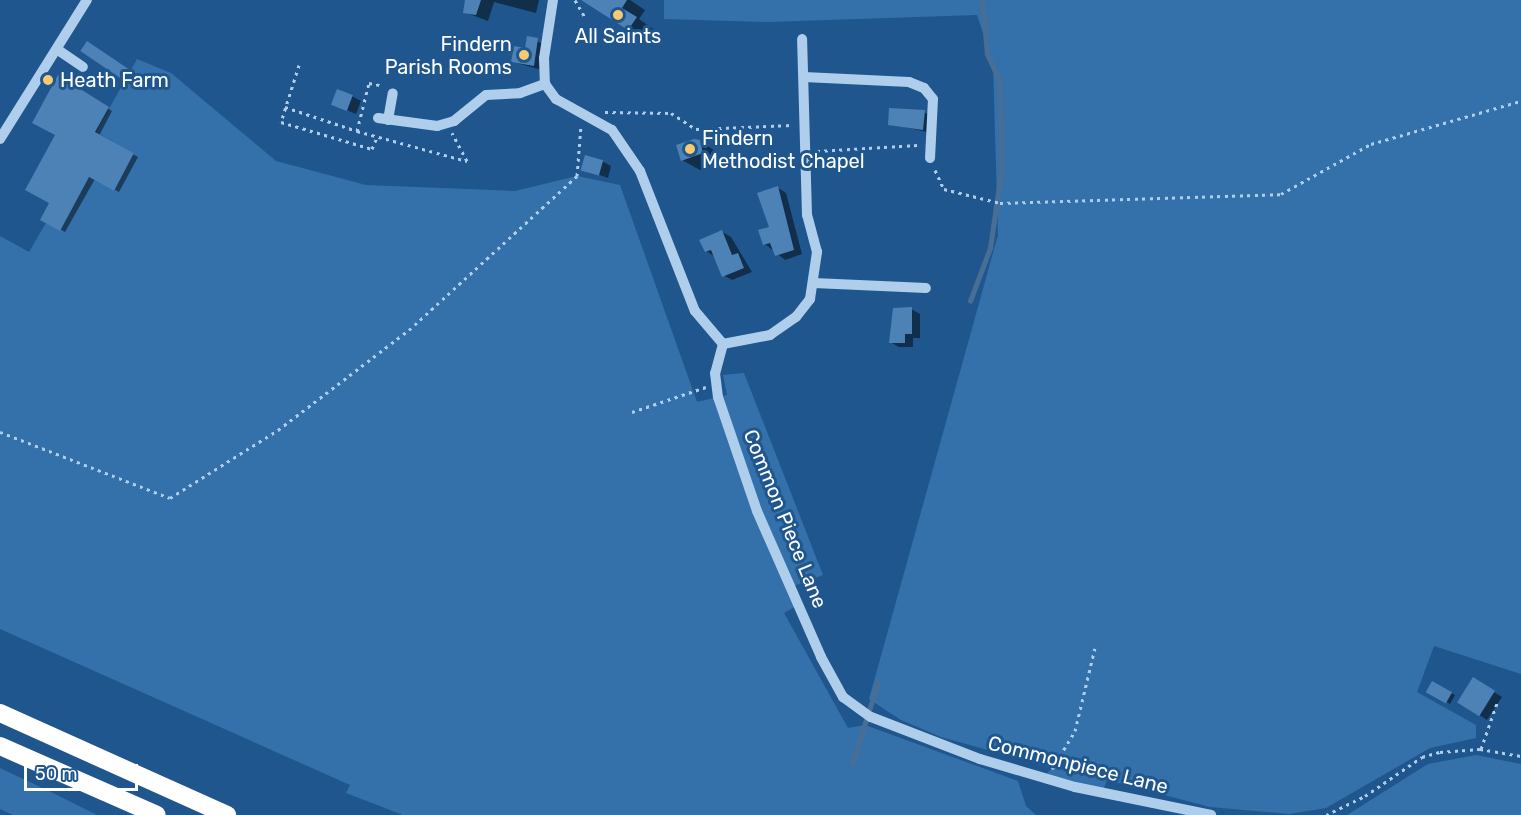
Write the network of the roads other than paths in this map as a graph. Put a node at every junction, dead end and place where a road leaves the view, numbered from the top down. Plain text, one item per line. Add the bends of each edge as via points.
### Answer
1 (87, 0) edge
2 (553, 0) edge
3 (802, 39) dead end
4 (58, 50) junction
5 (83, 67) dead end
6 (804, 77) junction
7 (546, 84) junction
8 (393, 93) road end
9 (0, 139) edge
10 (930, 158) road end
11 (813, 283) junction
12 (926, 288) dead end
13 (723, 344) junction
14 (0, 713) edge
15 (871, 717) joint
16 (0, 746) edge
17 (157, 815) edge
18 (227, 815) edge
19 (1211, 815) edge

1 - 4 street
2 - 7 street via 544,58
3 - 6 street
4 - 5 street
4 - 9 street
6 - 10 street via 909,82 924,88 933,99
6 - 11 street via 807,215 817,252
7 - 8 street via 520,93 486,95 437,126 383,119
7 - 13 street via 556,99 612,130 628,150 653,202 695,311
11 - 12 street
11 - 13 street via 810,299 785,326 770,335
13 - 15 street, Common Piece Lane via 716,384 757,511 820,657 843,697
14 - 18 highway
15 - 19 street, Commonpiece Lane via 980,759 1048,779
16 - 17 highway

